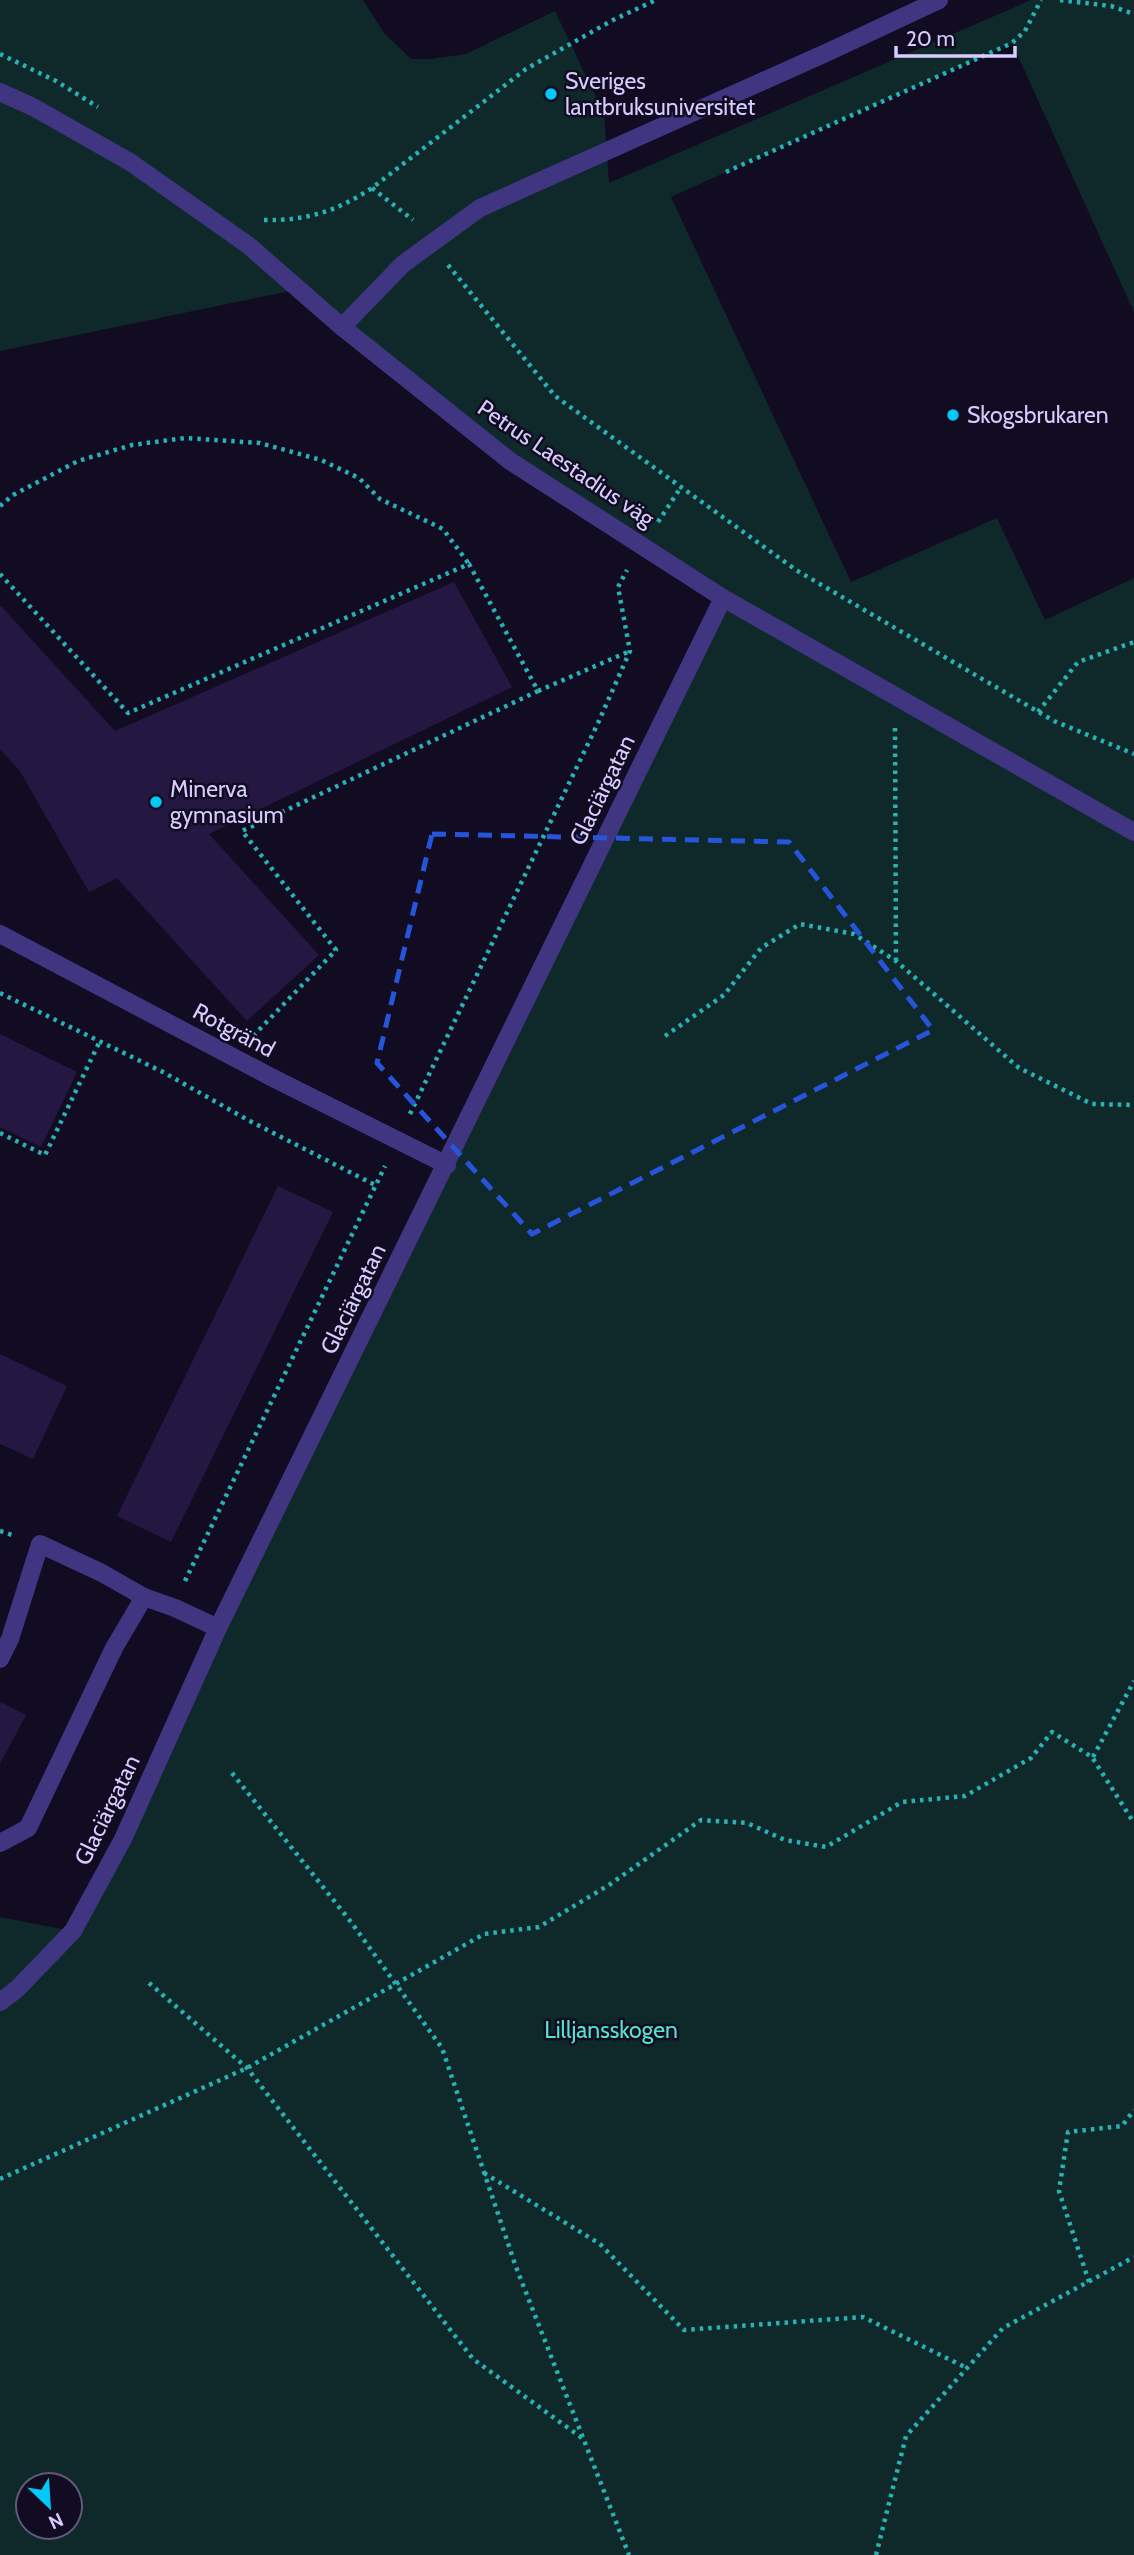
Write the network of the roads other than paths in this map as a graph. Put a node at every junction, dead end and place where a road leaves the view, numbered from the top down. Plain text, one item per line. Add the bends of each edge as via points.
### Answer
1 (939, 0) edge
2 (0, 92) edge
3 (342, 327) junction
4 (723, 598) junction
5 (1134, 832) edge
6 (0, 934) edge
7 (447, 1165) junction
8 (144, 1597) junction
9 (218, 1628) junction
10 (0, 1659) edge
11 (0, 1843) edge
12 (0, 2002) edge

1 - 3 street via 480,208 403,264
2 - 3 street, Petrus Laestadius väg via 79,132 172,191 248,245
3 - 4 street, Petrus Laestadius väg via 510,461
4 - 5 street, Petrus Laestadius väg
4 - 7 street, Glaciärgatan
6 - 7 street, Rotgränd
7 - 9 street, Glaciärgatan
8 - 9 street
8 - 10 street via 40,1544
8 - 11 street via 114,1648 28,1828
9 - 12 street, Glaciärgatan via 123,1839 73,1931

